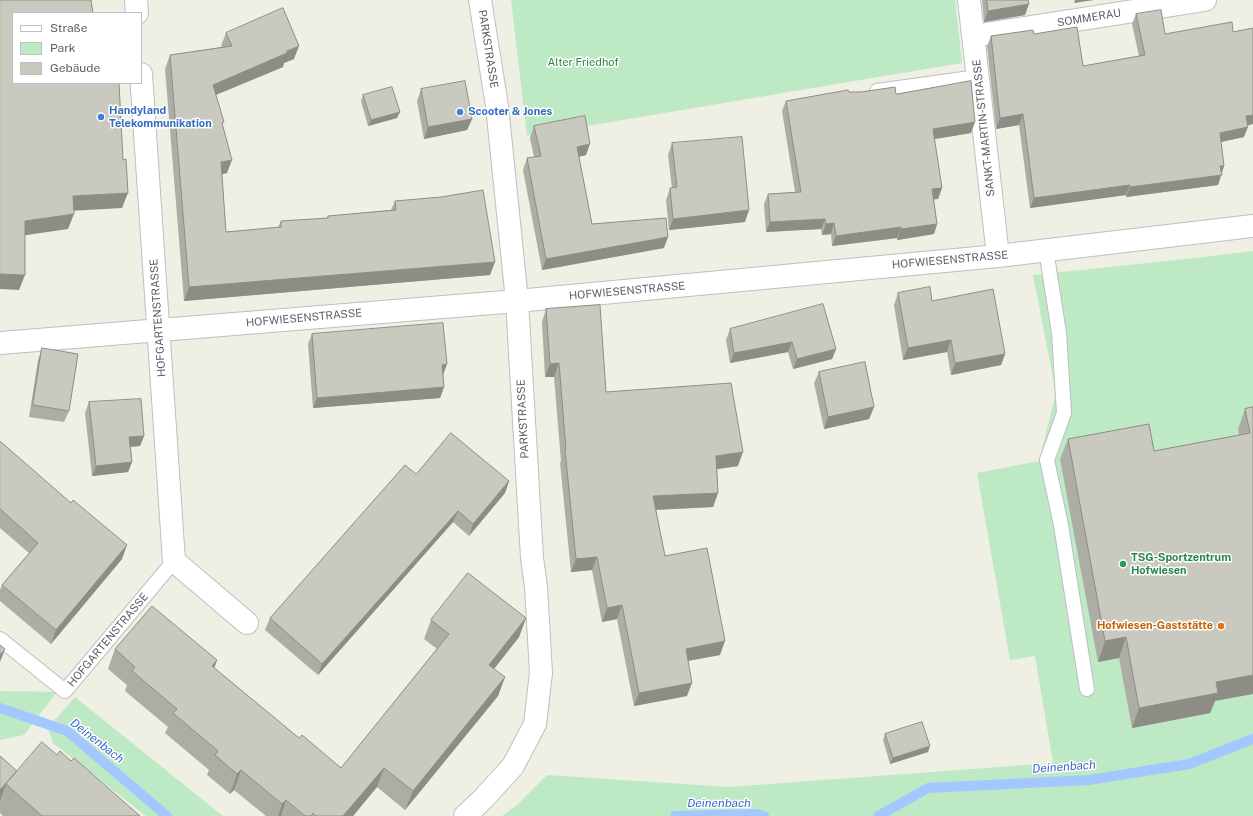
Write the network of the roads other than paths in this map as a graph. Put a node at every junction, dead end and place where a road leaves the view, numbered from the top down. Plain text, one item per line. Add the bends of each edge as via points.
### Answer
1 (136, 0) edge
2 (480, 0) edge
3 (969, 0) edge
4 (1205, 0) edge
5 (137, 12) edge
6 (973, 36) junction
7 (978, 76) junction
8 (142, 84) edge
9 (864, 93) edge
10 (1253, 226) edge
11 (1046, 250) junction
12 (998, 256) junction
13 (517, 301) junction
14 (159, 330) junction
15 (0, 343) edge
16 (174, 561) junction
17 (247, 623) dead end
18 (0, 639) edge
19 (1087, 689) dead end
20 (466, 816) edge

1 - 5 street
2 - 13 street, PARKSTRASSE via 497,106
3 - 6 street, SANKT-MARTIN-STRASSE
4 - 6 street, SOMMERAU
6 - 7 street, SANKT-MARTIN-STRASSE
7 - 9 lane
7 - 12 street, SANKT-MARTIN-STRASSE
8 - 14 street, HOFGARTENSTRASSE
10 - 11 street, HOFWIESENSTRASSE
11 - 12 street, HOFWIESENSTRASSE
11 - 19 lane via 1059,333 1064,413 1048,460
12 - 13 street, HOFWIESENSTRASSE
13 - 14 street, HOFWIESENSTRASSE
13 - 20 street, PARKSTRASSE via 541,673 535,724 514,766
14 - 15 street, HOFWIESENSTRASSE
14 - 16 street, HOFGARTENSTRASSE
16 - 17 street
16 - 18 lane, HOFGARTENSTRASSE via 65,691

